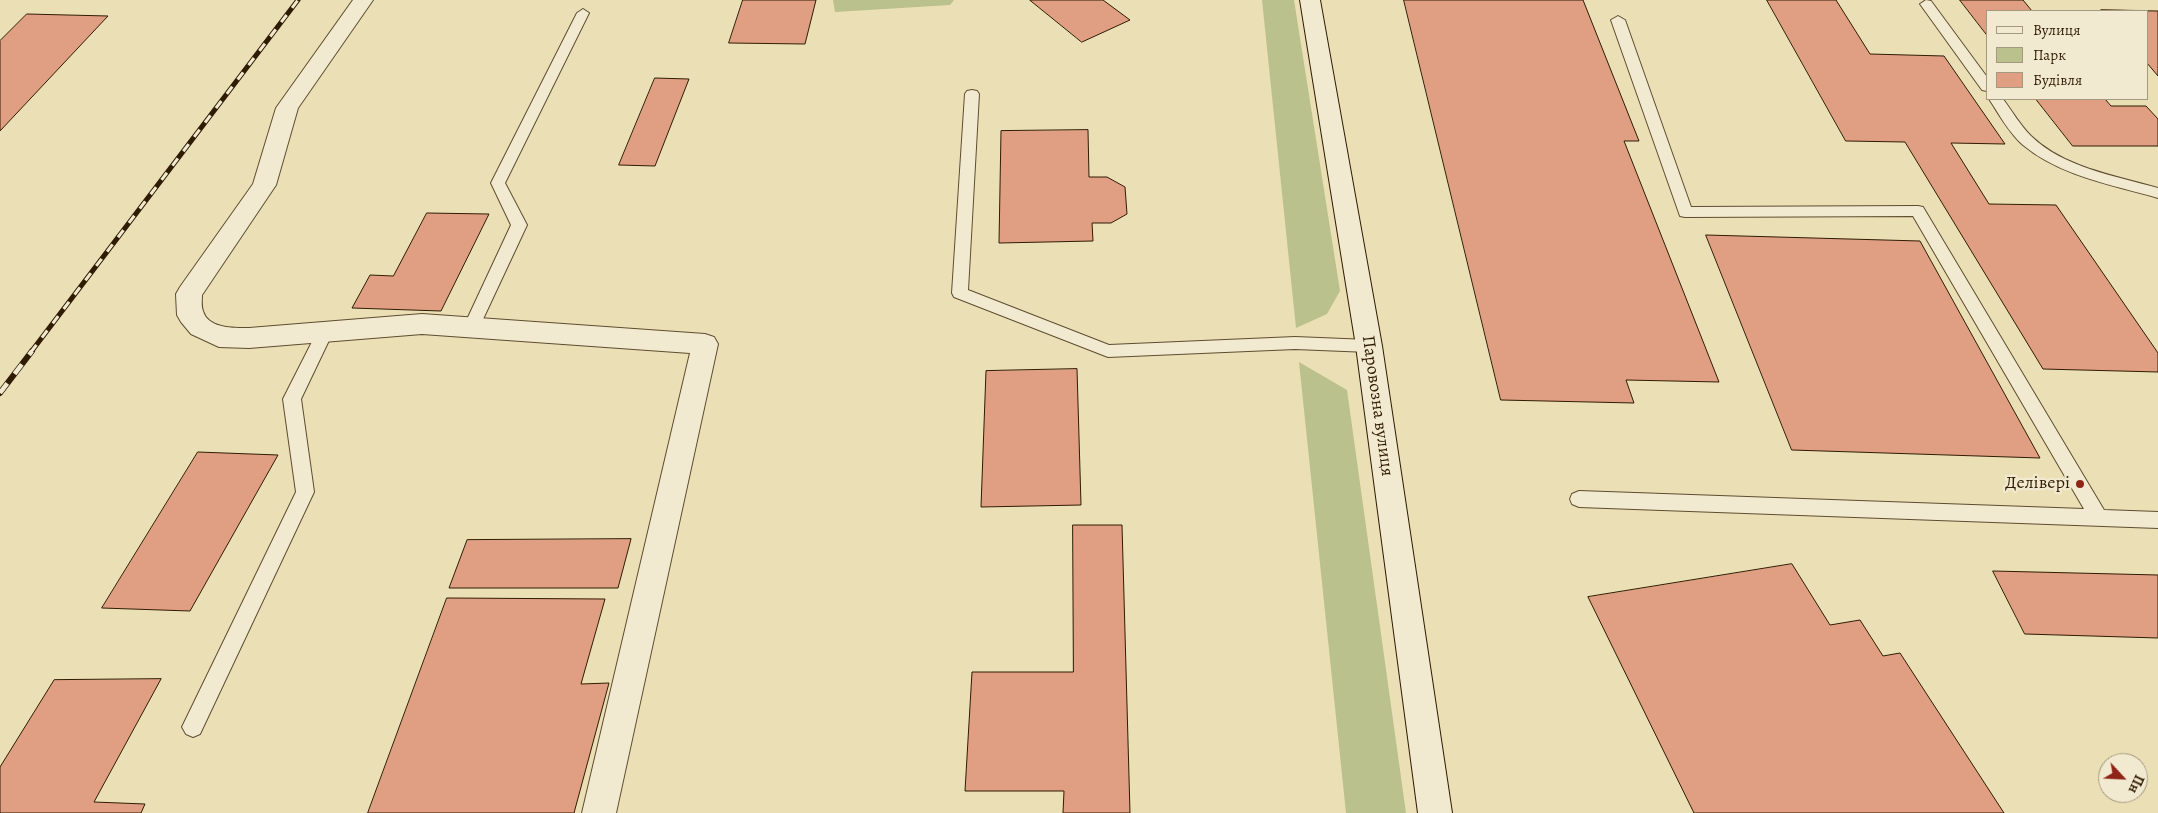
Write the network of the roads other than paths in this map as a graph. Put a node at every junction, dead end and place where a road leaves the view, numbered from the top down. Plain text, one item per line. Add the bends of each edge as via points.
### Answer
1 (363, 0) edge
2 (1310, 0) edge
3 (1926, 4) dead end
4 (583, 13) dead end
5 (1618, 20) dead end
6 (1986, 86) edge
7 (972, 94) dead end
8 (1997, 100) edge
9 (2158, 193) edge
10 (471, 328) junction
11 (325, 332) junction
12 (1369, 346) junction
13 (1579, 499) dead end
14 (2099, 518) junction
15 (2158, 520) edge
16 (193, 727) dead end
17 (599, 813) edge
18 (1435, 813) edge

1 - 11 street via 287,108 264,185 189,294 190,315 200,327 220,337
2 - 12 street, Паровозна вулиця
3 - 6 lane
4 - 10 lane via 498,183 519,225
5 - 14 lane via 1685,212 1918,211
7 - 12 lane via 960,293 1108,350 1295,343
8 - 9 lane via 2027,141 2044,154 2066,165
10 - 11 street via 422,324
10 - 17 street via 705,344
11 - 16 lane via 292,400 305,492
12 - 18 street, Паровозна вулиця
13 - 14 lane
14 - 15 lane

